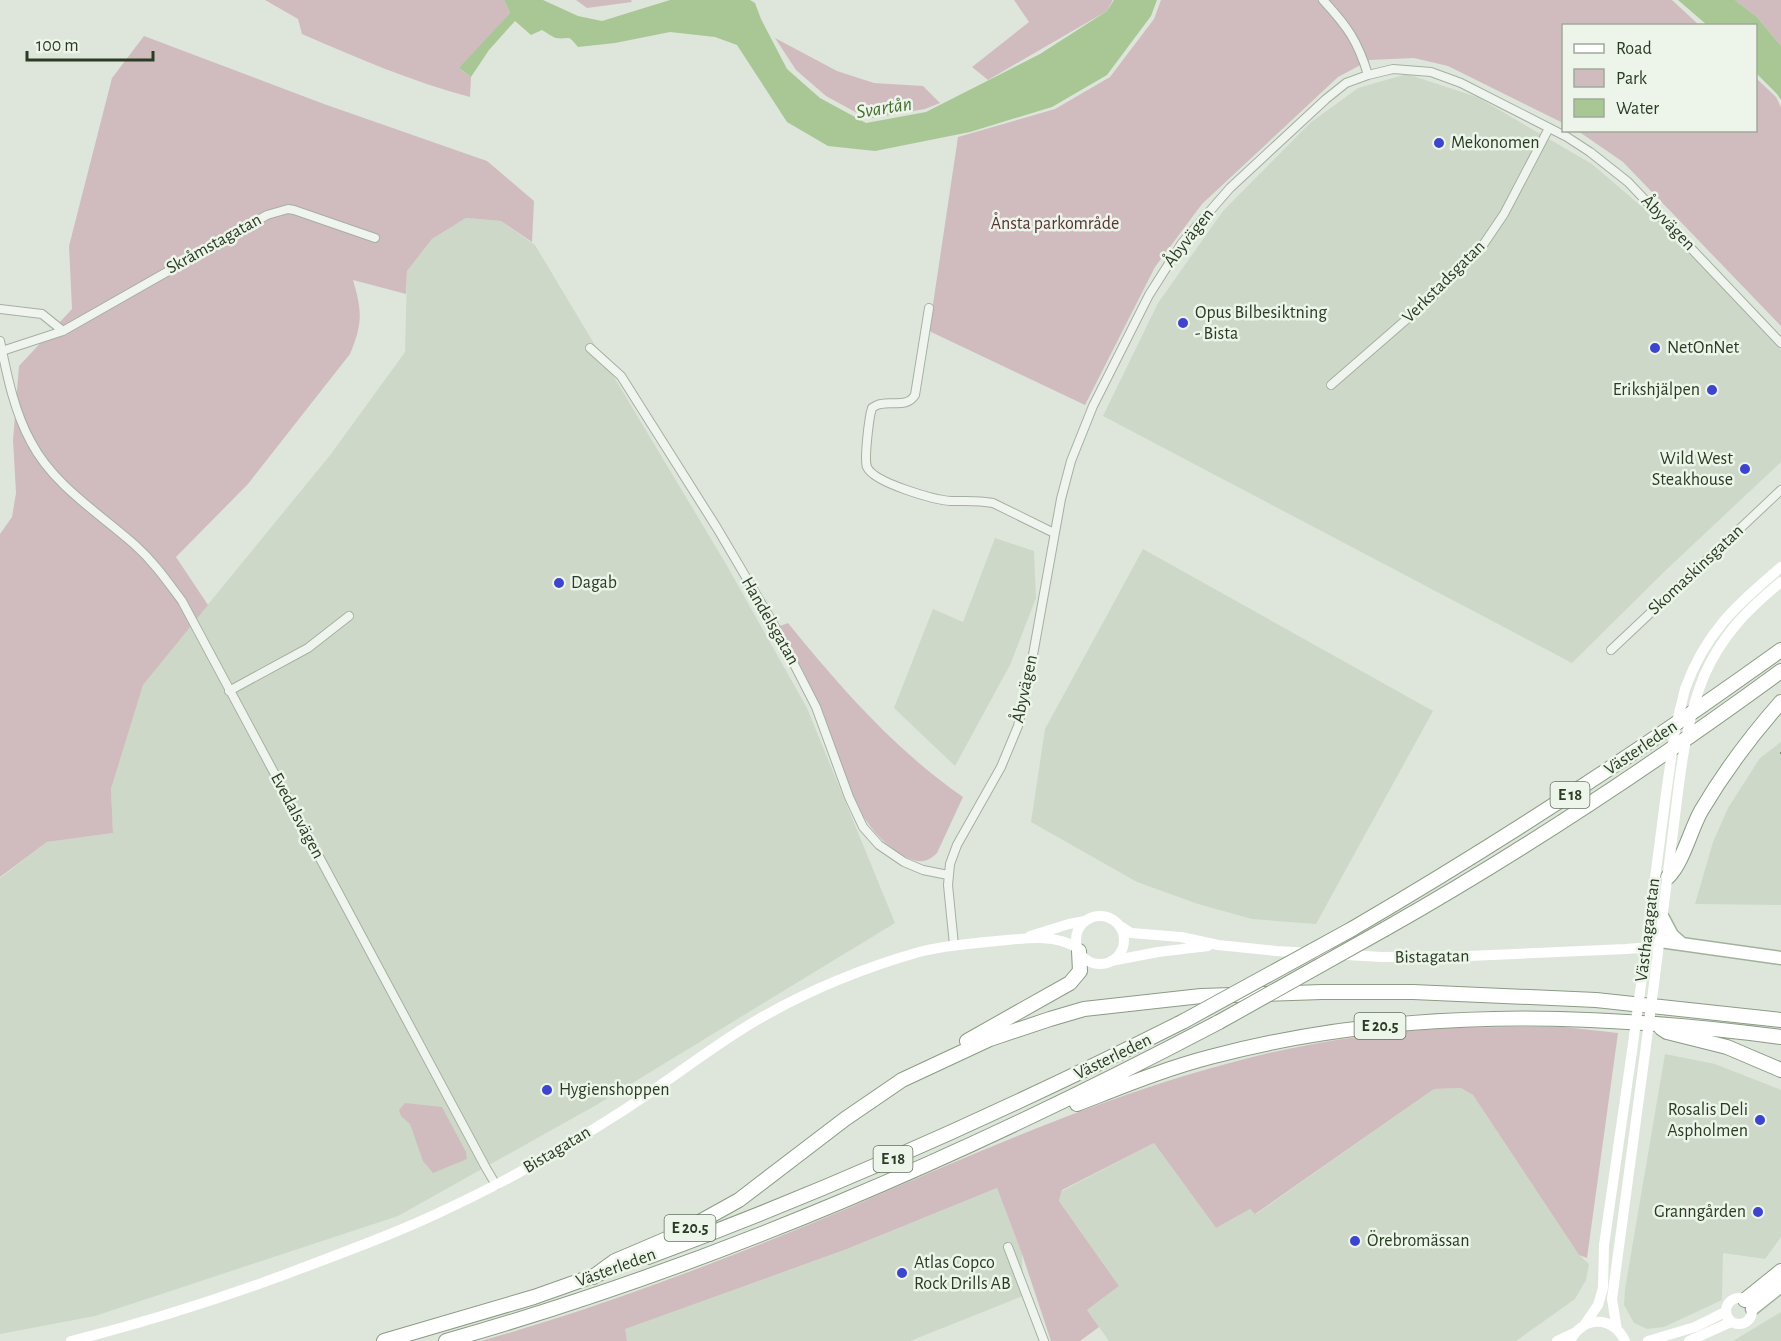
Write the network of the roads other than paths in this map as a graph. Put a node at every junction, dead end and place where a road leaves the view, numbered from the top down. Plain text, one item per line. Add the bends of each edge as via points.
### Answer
1 (1323, 0) edge
2 (1368, 75) junction
3 (1549, 128) junction
4 (375, 238) dead end
5 (929, 308) dead end
6 (0, 309) edge
7 (63, 331) junction
8 (0, 341) edge
9 (1781, 343) edge
10 (590, 348) dead end
11 (2, 351) junction
12 (1331, 385) dead end
13 (1781, 490) edge
14 (1054, 532) junction
15 (1781, 567) edge
16 (1781, 582) edge
17 (349, 616) dead end
18 (1611, 650) dead end
19 (1781, 650) edge
20 (1781, 671) edge
21 (229, 691) junction
22 (1781, 702) edge
23 (948, 875) junction
24 (1668, 877) junction
25 (1663, 918) joint
26 (1085, 921) junction
27 (1120, 926) junction
28 (1663, 934) junction
29 (1026, 938) junction
30 (954, 945) junction
31 (1218, 945) junction
32 (1646, 947) junction
33 (1077, 949) junction
34 (1781, 958) edge
35 (1111, 961) junction
36 (1781, 1020) edge
37 (1655, 1022) junction
38 (1781, 1037) edge
39 (1781, 1070) edge
40 (913, 1075) junction
41 (1058, 1104) junction
42 (496, 1185) junction
43 (1008, 1246) dead end
44 (1781, 1271) edge
45 (593, 1276) junction
46 (1781, 1286) edge
47 (1749, 1304) junction
48 (1728, 1317) junction
49 (1586, 1324) junction
50 (1573, 1336) edge
51 (1624, 1337) edge
52 (71, 1341) edge
53 (384, 1341) edge
54 (446, 1341) edge
55 (1044, 1341) edge
56 (1557, 1341) edge
57 (1648, 1341) edge
58 (1689, 1341) edge

1 - 2 street via 1354,37
2 - 3 street, Åbyvägen via 1406,69 1445,76
2 - 14 street, Åbyvägen via 1346,83 1326,99 1239,180 1196,225 1168,263 1087,419 1071,461
3 - 9 street, Åbyvägen via 1590,152 1628,182
3 - 12 street, Verkstadsgatan via 1504,214 1478,250 1430,299
4 - 7 street, Skråmstagatan via 313,214 278,211
5 - 14 street via 915,395 908,402 882,403 872,408 867,466 872,473 914,493 950,501 993,503
6 - 7 street via 42,314
7 - 11 street, Skråmstagatan
8 - 11 street, Evedalsvägen
10 - 23 street, Handelsgatan via 621,376 773,623 816,707 863,827 904,862
11 - 21 street, Evedalsvägen via 20,417 34,447 58,479 157,566 182,601
13 - 18 street, Skomaskinsgatan
14 - 23 street, Åbyvägen via 1023,707 1011,747 952,856
15 - 32 main road, Västhagagatan, bridge via 1721,623 1702,650 1685,689 1675,730
16 - 24 main road, Västhagagatan, bridge via 1736,624 1717,649 1693,704
17 - 21 street via 308,648
19 - 45 highway, Västerleden / E 18, bridge via 1561,801 1451,871 1184,1021 1000,1112 871,1169
20 - 41 highway, Västerleden / E 18, bridge via 1587,804 1384,930 1219,1022
21 - 42 street, Evedalsvägen
22 - 24 highway via 1719,782 1691,831 1676,869
23 - 30 street, Åbyvägen
24 - 25 main road, Västhagagatan
25 - 28 main road
26 - 27 main road via 1102,916
26 - 29 main road, Bistagatan
26 - 33 main road, E 20.5 via 1077,934
27 - 31 main road, Bistagatan via 1141,935 1181,937
27 - 35 main road via 1125,944
28 - 32 main road, Bistagatan via 1652,947
28 - 34 main road via 1684,944
28 - 51 main road, Västhagagatan, bridge via 1612,1299
29 - 30 main road, Bistagatan
29 - 33 main road, Bistagatan via 1061,940
30 - 42 main road, Bistagatan via 871,967 779,1008 622,1111
31 - 32 main road, Bistagatan via 1419,958
31 - 35 main road, Bistagatan
32 - 49 main road, Västhagagatan, bridge via 1604,1245 1603,1288
33 - 35 main road via 1093,963
33 - 40 highway, E 20.5 via 1080,970 1070,983
36 - 40 highway, E 20.5 via 1596,1000 1474,994 1322,992 1201,996 1101,1006 1050,1018 990,1039
37 - 38 highway, E 20.5
37 - 39 highway, E 20.5 via 1667,1032 1727,1047
37 - 41 highway, E 20.5 via 1480,1018 1338,1031 1209,1058 1068,1107
40 - 45 highway, E 20.5 via 845,1119 728,1207 615,1261
41 - 54 highway, Västerleden / E 18 via 940,1159 744,1240 559,1307
42 - 52 main road, Bistagatan via 404,1228 256,1286
43 - 55 street
44 - 47 highway
45 - 53 highway, Västerleden / E 18
46 - 47 main road
47 - 48 main road via 1738,1298 1732,1300 1727,1305
47 - 48 main road via 1751,1316 1745,1322 1739,1324
48 - 57 main road
48 - 58 main road
49 - 50 main road
49 - 51 main road via 1605,1322
50 - 56 main road

